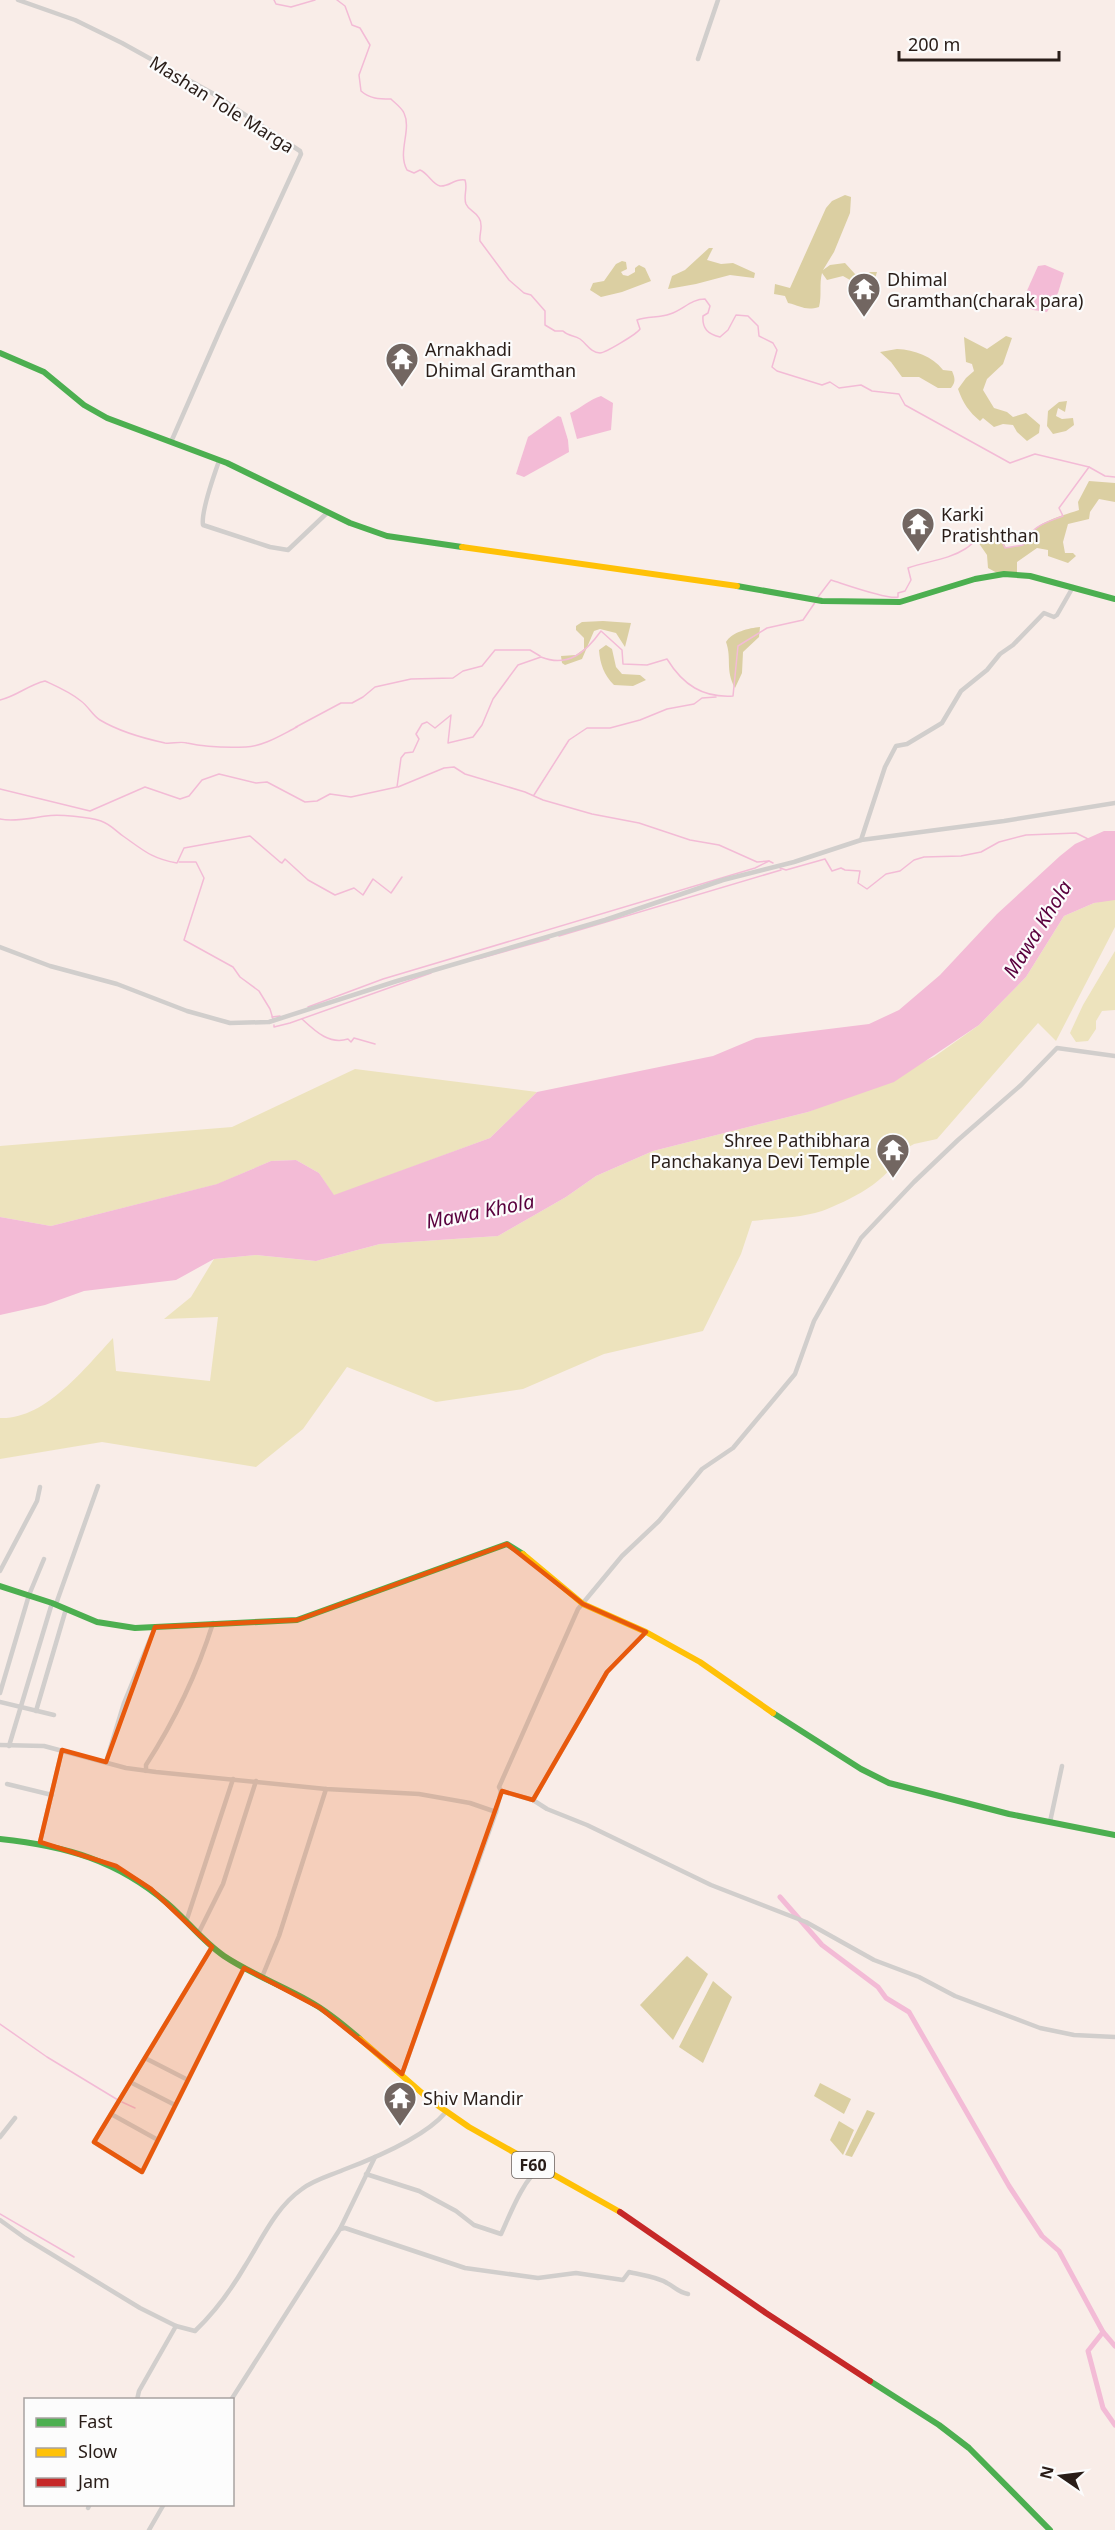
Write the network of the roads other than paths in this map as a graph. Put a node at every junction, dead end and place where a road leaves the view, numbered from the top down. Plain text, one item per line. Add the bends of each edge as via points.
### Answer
1 (18, 0) edge
2 (718, 0) edge
3 (698, 59) dead end
4 (0, 353) edge
5 (171, 442) junction
6 (219, 460) junction
7 (327, 513) junction
8 (1073, 587) junction
9 (1115, 599) edge
10 (1115, 803) edge
11 (861, 840) junction
12 (0, 946) edge
13 (1115, 1056) edge
14 (98, 1486) dead end
15 (40, 1487) dead end
16 (44, 1559) dead end
17 (0, 1571) edge
18 (0, 1586) edge
19 (30, 1595) junction
20 (54, 1604) junction
21 (583, 1604) junction
22 (66, 1609) junction
23 (213, 1623) junction
24 (155, 1627) junction
25 (646, 1632) junction
26 (0, 1693) edge
27 (0, 1702) edge
28 (21, 1707) junction
29 (36, 1711) junction
30 (54, 1715) dead end
31 (0, 1745) edge
32 (9, 1746) junction
33 (62, 1750) junction
34 (106, 1762) junction
35 (1062, 1766) dead end
36 (146, 1771) junction
37 (233, 1779) junction
38 (256, 1781) junction
39 (8, 1784) dead end
40 (326, 1789) junction
41 (501, 1791) junction
42 (52, 1795) junction
43 (532, 1800) junction
44 (496, 1812) junction
45 (1050, 1822) junction
46 (1115, 1834) edge
47 (0, 1839) edge
48 (40, 1842) junction
49 (186, 1922) junction
50 (198, 1934) junction
51 (212, 1947) junction
52 (244, 1968) junction
53 (262, 1977) junction
54 (1115, 2037) edge
55 (145, 2058) junction
56 (402, 2074) junction
57 (188, 2080) junction
58 (130, 2082) junction
59 (175, 2105) junction
60 (446, 2112) junction
61 (111, 2114) junction
62 (15, 2118) dead end
63 (0, 2137) edge
64 (158, 2140) junction
65 (376, 2156) junction
66 (540, 2169) junction
67 (366, 2174) junction
68 (0, 2220) edge
69 (340, 2229) junction
70 (688, 2295) dead end
71 (176, 2326) junction
72 (138, 2398) edge
73 (232, 2398) edge
74 (164, 2506) edge
75 (149, 2530) edge
76 (1050, 2530) edge

1 - 5 street, Mashan Tole Marga via 75,20 122,43 212,93 302,154
2 - 3 street
4 - 5 street via 30,363 88,408
5 - 6 street
6 - 7 street
6 - 7 street via 201,517 203,525 288,550
7 - 8 street via 387,536 822,601 900,602 995,575 1030,576
8 - 9 street
8 - 11 street via 1058,615 1044,613 962,691 942,723 907,744 896,746
10 - 11 street
11 - 12 street via 269,1022 230,1023 187,1011
13 - 21 street via 1057,1048 914,1182 861,1238 814,1321 795,1374 733,1448 702,1468
14 - 20 street
15 - 17 street via 37,1502
16 - 19 street
18 - 19 street
19 - 20 street
19 - 26 street
20 - 22 street
20 - 28 street
21 - 23 street via 507,1544 297,1620
21 - 25 street
21 - 41 street via 514,1748 499,1787
22 - 24 street via 96,1622
22 - 29 street
23 - 24 street
23 - 36 street via 179,1713
24 - 34 street via 124,1703
25 - 43 street via 607,1672
25 - 45 street via 700,1662 769,1711 889,1783
27 - 28 street
28 - 29 street
28 - 32 street
29 - 30 street
31 - 32 street
32 - 33 street
33 - 34 street
33 - 42 street
34 - 36 street
35 - 45 street
36 - 37 street
37 - 38 street
37 - 49 street
38 - 40 street
38 - 50 street via 223,1884
39 - 42 street
40 - 44 street via 419,1794
40 - 53 street
41 - 43 street
41 - 44 street
42 - 48 street
43 - 54 street via 711,1885 806,1922 874,1960 955,1996 1040,2028
44 - 56 street
45 - 46 street
47 - 48 street, F60
48 - 49 street, F60 via 83,1852 112,1864 151,1889
49 - 50 street, F60
50 - 51 street, F60
51 - 52 street, F60
51 - 55 street
52 - 53 street, F60
52 - 57 street
53 - 56 street, F60 via 320,2008
55 - 57 street
55 - 58 street
56 - 60 street, F60
57 - 59 street
58 - 59 street
58 - 61 street
59 - 64 street
60 - 65 street via 418,2136
60 - 66 street, F60
61 - 64 street
61 - 64 street via 94,2142 142,2172
62 - 63 street
65 - 67 street
65 - 71 street via 317,2180 283,2205 207,2320 195,2331
66 - 67 street via 525,2186 501,2234 474,2224 419,2191
66 - 76 street, F60 via 648,2229 708,2274 956,2437
67 - 69 street
68 - 71 street via 140,2308
69 - 70 street via 465,2268 538,2278 576,2273 623,2280 628,2272 669,2283 676,2292
69 - 73 street
71 - 72 street
74 - 75 street

